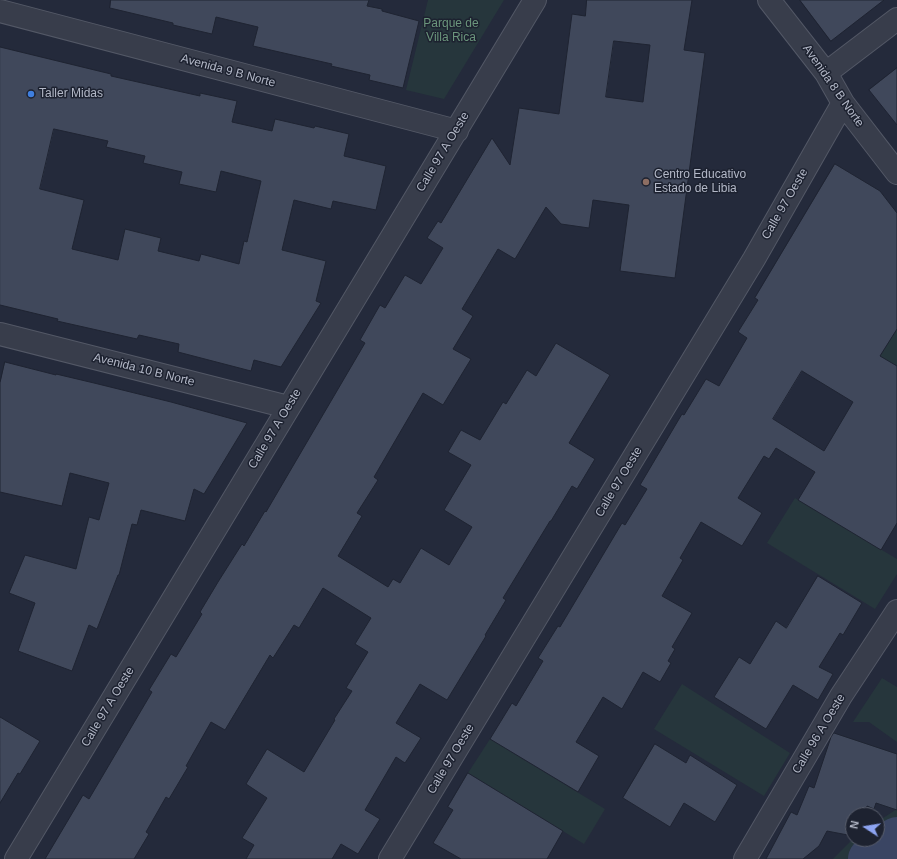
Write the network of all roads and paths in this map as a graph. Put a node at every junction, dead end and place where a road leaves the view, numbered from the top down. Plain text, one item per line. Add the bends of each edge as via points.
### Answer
1 (535, 0) edge
2 (769, 0) edge
3 (0, 11) edge
4 (897, 18) edge
5 (826, 73) junction
6 (843, 103) junction
7 (457, 131) junction
8 (897, 173) edge
9 (0, 334) edge
10 (288, 407) junction
11 (897, 611) edge
12 (16, 859) edge
13 (390, 859) edge
14 (745, 859) edge

1 - 7 street, Calle 97 A Oeste
2 - 5 street, Avenida 8 B Norte
3 - 7 street, Avenida 9 B Norte
4 - 5 street
5 - 6 street, Avenida 8 B Norte
6 - 8 street, Avenida 8 B Norte
6 - 13 street, Calle 97 Oeste via 754,259
7 - 10 street, Calle 97 A Oeste
9 - 10 street, Avenida 10 B Norte
10 - 12 street, Calle 97 A Oeste
11 - 14 street, Calle 96 A Oeste via 841,696

